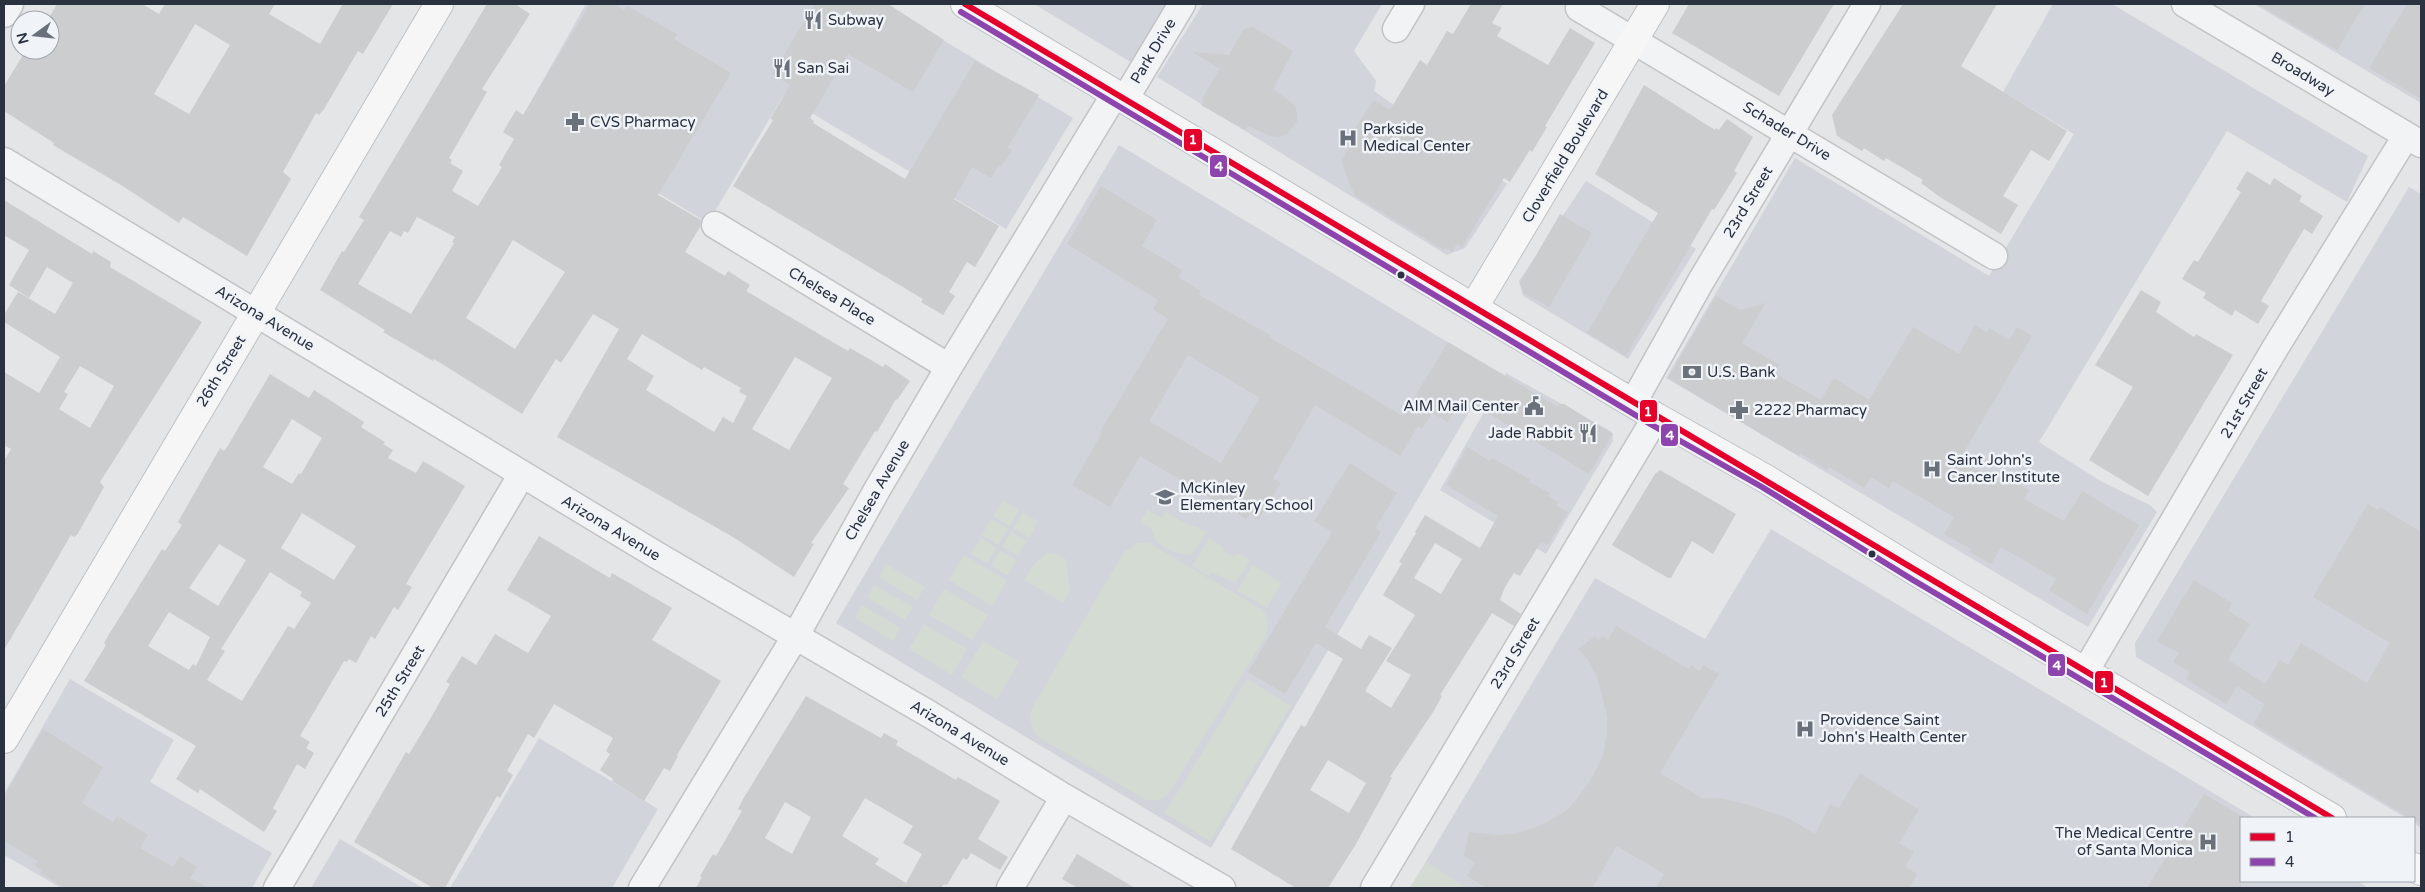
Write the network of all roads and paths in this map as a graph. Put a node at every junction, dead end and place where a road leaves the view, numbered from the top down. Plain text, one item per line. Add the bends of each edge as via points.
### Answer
1 (10, 4) edge
2 (439, 4) edge
3 (965, 4) edge
4 (1182, 4) edge
5 (1411, 4) edge
6 (1655, 4) edge
7 (1867, 4) edge
8 (2185, 4) edge
9 (1579, 8) dead end
10 (4, 14) edge
11 (1396, 29) dead end
12 (1634, 41) junction
13 (1120, 96) junction
14 (1790, 132) junction
15 (2414, 140) edge
16 (4, 161) edge
17 (716, 225) dead end
18 (1994, 256) dead end
19 (1474, 307) junction
20 (257, 312) junction
21 (949, 367) junction
22 (1633, 403) junction
23 (1656, 417) junction
24 (522, 474) junction
25 (795, 636) junction
26 (2086, 672) junction
27 (4, 739) edge
28 (1064, 797) junction
29 (2330, 817) edge
30 (278, 888) edge
31 (642, 888) edge
32 (1010, 888) edge
33 (1222, 888) edge
34 (1374, 888) edge

1 - 10 street
2 - 20 main road, 26th Street
3 - 13 main road
4 - 13 street, Park Drive
5 - 11 street
6 - 12 main road, Cloverfield Boulevard
7 - 14 street, 23rd Street
8 - 15 street, Broadway
9 - 12 street, Schader Drive
12 - 14 street, Schader Drive
12 - 19 main road, Cloverfield Boulevard
13 - 19 main road
13 - 21 street, Chelsea Avenue
14 - 18 street, Schader Drive
14 - 22 street, 23rd Street
15 - 26 street, 21st Street via 2274,350
16 - 20 street, Arizona Avenue
17 - 21 street, Chelsea Place
19 - 22 main road
20 - 24 street, Arizona Avenue
20 - 27 main road, 26th Street
21 - 25 street, Chelsea Avenue
22 - 23 main road
23 - 26 main road via 1766,478
23 - 34 street, 23rd Street
24 - 25 street, Arizona Avenue
24 - 30 street, 25th Street
25 - 28 street, Arizona Avenue
25 - 31 street, Chelsea Avenue
26 - 29 main road
28 - 32 street
28 - 33 street, Arizona Avenue

